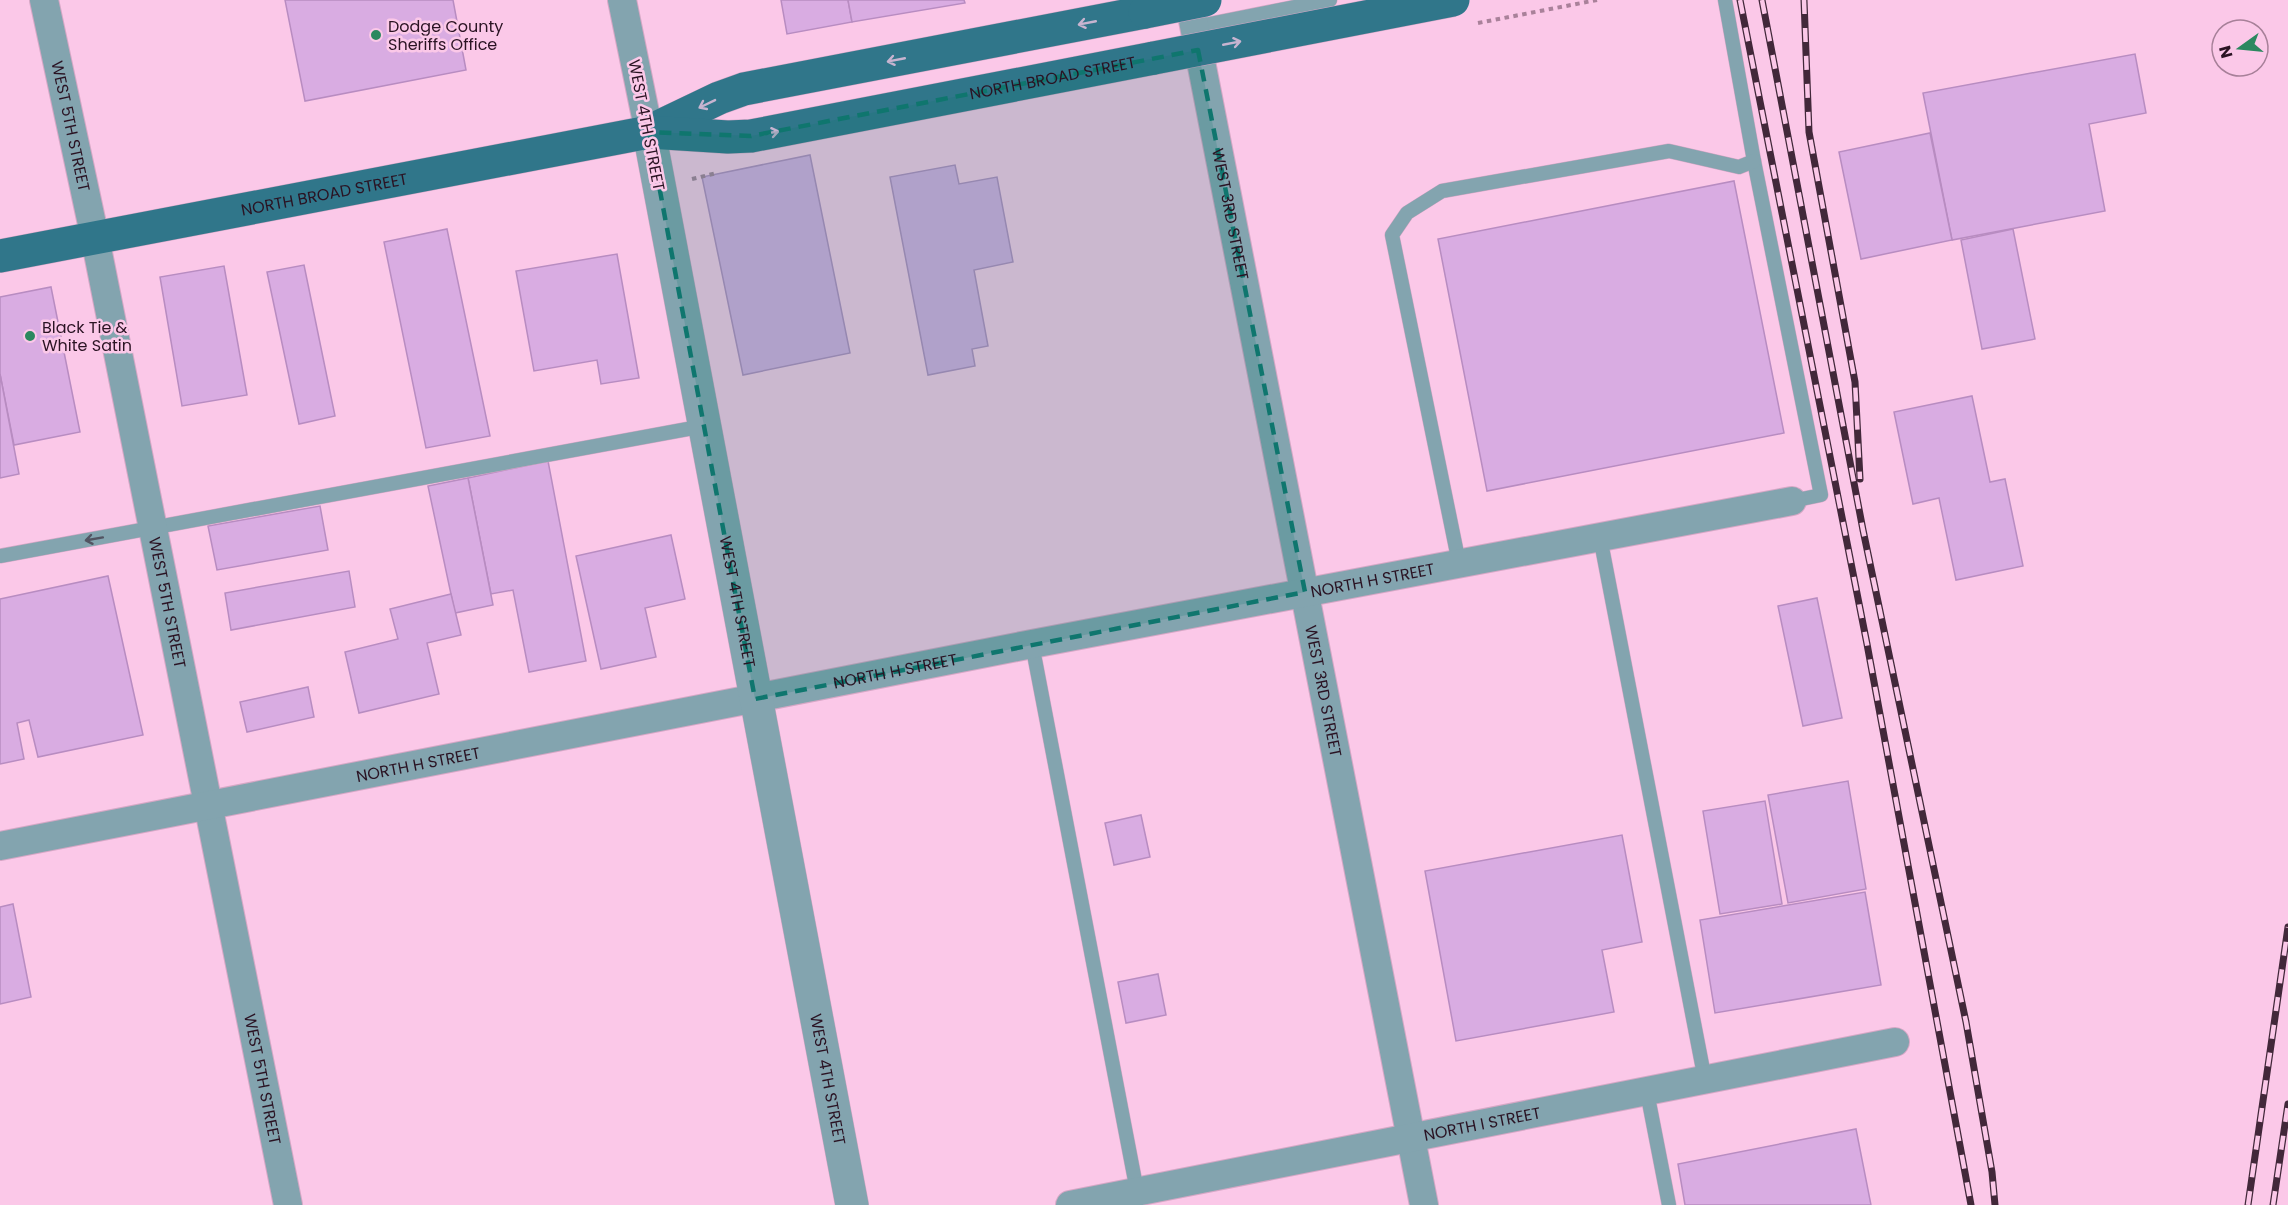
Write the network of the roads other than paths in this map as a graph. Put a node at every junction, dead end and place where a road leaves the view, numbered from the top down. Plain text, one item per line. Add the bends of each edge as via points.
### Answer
1 (44, 0) edge
2 (622, 0) edge
3 (1330, 0) edge
4 (1453, 0) edge
5 (1725, 0) edge
6 (1196, 9) edge
7 (649, 132) junction
8 (1754, 161) junction
9 (96, 238) junction
10 (0, 256) edge
11 (704, 426) junction
12 (1792, 501) joint
13 (152, 529) junction
14 (1600, 537) junction
15 (0, 556) edge
16 (1459, 563) junction
17 (1305, 592) junction
18 (1032, 644) junction
19 (755, 699) junction
20 (208, 806) junction
21 (0, 846) edge
22 (1895, 1042) dead end
23 (1705, 1080) junction
24 (1647, 1092) junction
25 (1411, 1140) junction
26 (1137, 1191) junction
27 (288, 1205) edge
28 (852, 1205) edge
29 (1070, 1205) edge
30 (1424, 1205) edge
31 (1669, 1205) edge

1 - 9 street, WEST 5TH STREET
2 - 7 street, WEST 4TH STREET
3 - 6 lane
7 -> 4 main road, NORTH BROAD STREET, bridge via 751,136
5 - 8 lane
6 -> 7 main road, NORTH BROAD STREET, bridge via 1145,12 744,89
6 - 17 street, WEST 3RD STREET
7 - 9 main road, NORTH BROAD STREET
7 - 11 street, WEST 4TH STREET
8 - 12 lane via 1821,495
8 - 16 lane via 1739,167 1670,152 1442,191 1407,213 1392,235
9 - 10 main road, NORTH BROAD STREET
9 - 13 street, WEST 5TH STREET
11 - 13 lane
11 - 19 street, WEST 4TH STREET
12 - 14 street, NORTH H STREET
13 -> 15 lane
13 - 20 street, WEST 5TH STREET
14 - 16 street, NORTH H STREET
14 - 23 lane
16 - 17 street, NORTH H STREET
17 - 18 street, NORTH H STREET
17 - 25 street, WEST 3RD STREET
18 - 19 street, NORTH H STREET
18 - 26 lane
19 - 20 street, NORTH H STREET
19 - 28 street, WEST 4TH STREET
20 - 21 street, NORTH H STREET
20 - 27 street, WEST 5TH STREET
22 - 23 street, NORTH I STREET
23 - 24 street, NORTH I STREET
24 - 25 street, NORTH I STREET
24 - 31 lane
25 - 26 street, NORTH I STREET
25 - 30 street, WEST 3RD STREET
26 - 29 street, NORTH I STREET

